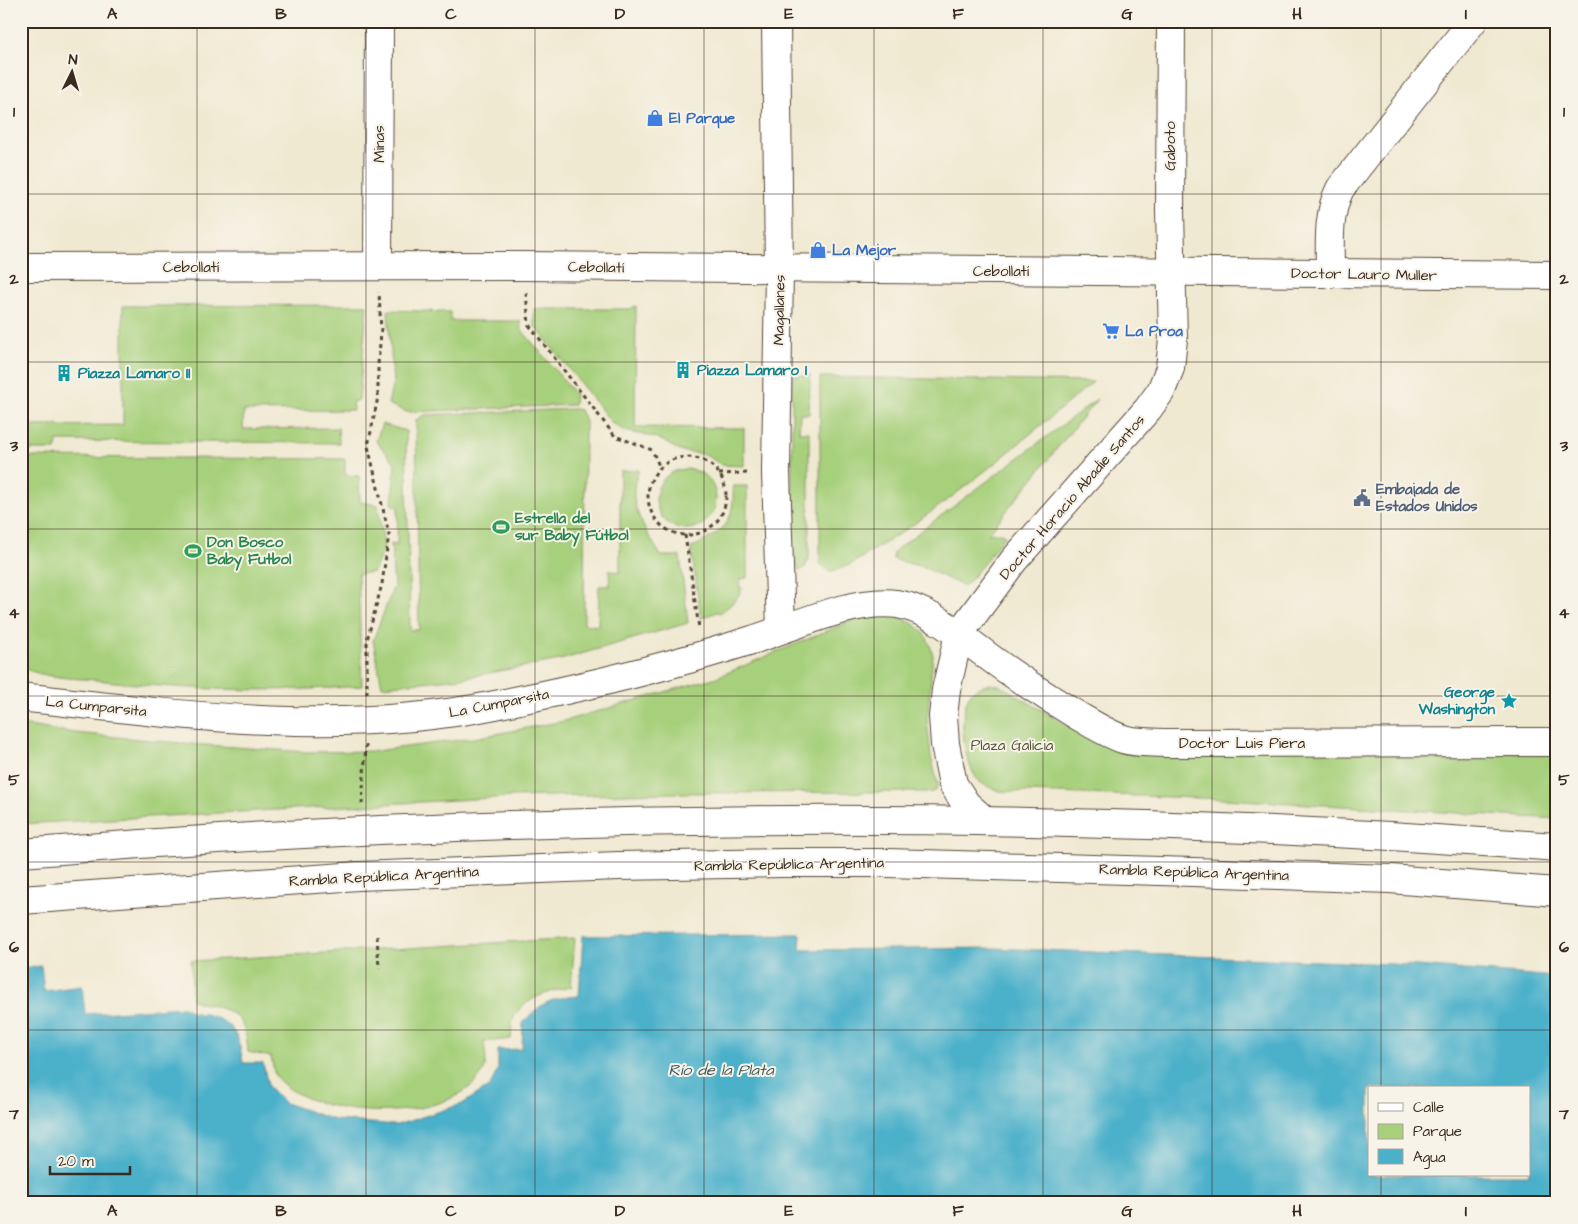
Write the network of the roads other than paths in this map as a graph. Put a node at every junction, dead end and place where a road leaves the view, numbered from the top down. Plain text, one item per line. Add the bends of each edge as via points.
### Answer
1 (379, 21) edge
2 (776, 21) edge
3 (1171, 21) edge
4 (1473, 21) edge
5 (378, 266) junction
6 (21, 267) edge
7 (779, 270) junction
8 (1170, 271) junction
9 (1330, 274) junction
10 (1557, 275) edge
11 (781, 629) junction
12 (959, 634) junction
13 (21, 698) edge
14 (1557, 742) edge
15 (985, 821) junction
16 (1557, 847) edge
17 (21, 853) edge
18 (1557, 892) edge
19 (21, 900) edge

1 - 5 street, Minas
2 - 7 street, Magallanes
3 - 8 street, Gaboto
4 - 9 street via 1343,184 1332,214
5 - 6 street, Cebollatí
5 - 7 street, Cebollatí
7 - 8 street, Cebollatí
7 - 11 street, Magallanes via 776,472
8 - 9 street, Doctor Lauro Muller
8 - 12 street, Doctor Horacio Abadie Santos via 1173,340 1170,368 1161,392 1014,560
9 - 10 street, Doctor Lauro Muller
11 - 12 street, La Cumparsita via 860,605 896,604 919,610
11 - 13 street, La Cumparsita via 596,684 417,718 272,720
12 - 14 street, Doctor Luis Piera via 1029,686 1125,740 1165,743
12 - 15 street, Doctor Horacio Abadie Santos via 946,690 943,716 945,744 953,784 966,804
15 - 16 street via 1194,826
15 - 17 street via 618,822 360,831
18 - 19 street, Rambla República Argentina via 1390,880 802,863 358,876

